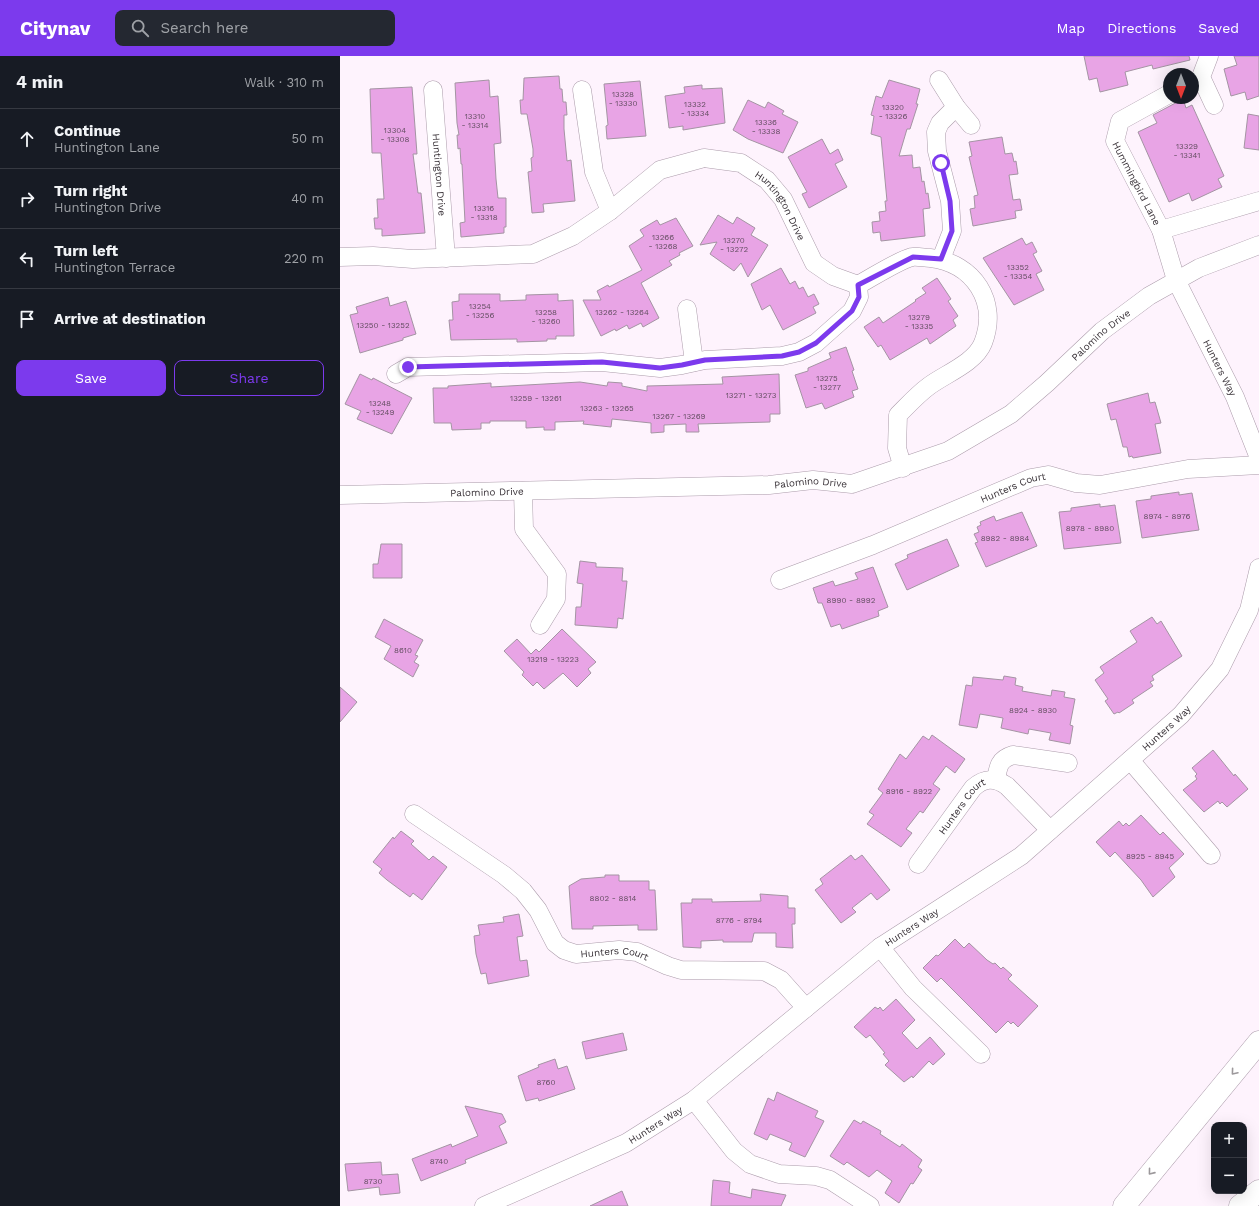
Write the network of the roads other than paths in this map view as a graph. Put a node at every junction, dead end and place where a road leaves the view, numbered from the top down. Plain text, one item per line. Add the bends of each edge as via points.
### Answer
1 (1209, 56) edge
2 (1199, 75) edge
3 (939, 80) dead end
4 (1199, 82) edge
5 (433, 90) dead end
6 (582, 90) dead end
7 (1163, 97) edge
8 (1214, 105) dead end
9 (956, 107) junction
10 (971, 125) dead end
11 (1259, 201) edge
12 (610, 211) junction
13 (1161, 230) junction
14 (1259, 245) edge
15 (340, 257) edge
16 (446, 258) junction
17 (941, 259) junction
18 (1176, 280) junction
19 (858, 285) junction
20 (687, 309) dead end
21 (694, 362) junction
22 (396, 374) dead end
23 (1257, 449) edge
24 (1259, 465) edge
25 (903, 468) junction
26 (524, 491) junction
27 (340, 495) edge
28 (1259, 568) edge
29 (780, 580) dead end
30 (540, 625) dead end
31 (1130, 760) junction
32 (1068, 763) dead end
33 (996, 780) junction
34 (414, 814) dead end
35 (1050, 830) junction
36 (1211, 855) dead end
37 (918, 864) dead end
38 (880, 947) junction
39 (806, 1008) junction
40 (1259, 1042) edge
41 (981, 1054) dead end
42 (694, 1100) junction
43 (1259, 1192) edge
44 (488, 1205) edge
45 (870, 1206) edge
46 (1124, 1206) edge
47 (1240, 1206) edge

1 - 2 street
3 - 9 street
4 - 8 street
5 - 16 street, Huntington Drive
6 - 12 street via 594,172
7 - 13 street, Hummingbird Lane via 1120,121 1115,141
9 - 10 street
9 - 17 street via 940,123 936,132 937,151 950,201 952,231
11 - 13 street
12 - 16 street, Huntington Drive via 573,236 533,254
12 - 19 street, Huntington Drive via 660,170 704,158 741,163 767,180 783,199 814,263 834,276
13 - 18 street
14 - 18 street, Palomino Drive
15 - 16 street, Huntington Drive
17 - 19 street via 913,257
17 - 25 street via 959,267 973,278 984,295 989,319 982,345 964,365 929,386 898,415 897,448
18 - 23 street, Hunters Way via 1235,397
18 - 25 street, Palomino Drive via 1143,300 1102,331 1011,414 948,451
19 - 21 street via 859,297 852,311 816,343 799,352 782,356
20 - 21 street
21 - 22 street via 660,368 602,362 408,367
24 - 29 street, Hunters Court via 1188,469 1100,485 1076,483 1048,475 1031,478 873,545
25 - 26 street, Palomino Drive via 852,484 813,480 769,485
26 - 27 street, Palomino Drive
26 - 30 street via 524,529 557,574 556,599
28 - 31 street, Hunters Way via 1250,610 1220,669 1181,715
31 - 35 street, Hunters Way
31 - 36 street
32 - 33 street via 1013,755 1004,757 999,764
33 - 35 street, Hunters Court via 1007,786
33 - 37 street, Hunters Court via 980,782 973,788
34 - 39 street, Hunters Court via 504,875 523,891 538,910 555,943 564,950 576,954 618,950 637,952 682,970 764,971 781,980
35 - 38 street, Hunters Way via 1021,856
38 - 39 street, Hunters Way
38 - 41 street via 913,988
39 - 42 street, Hunters Way
40 -> 46 highway
42 - 44 street, Hunters Way via 626,1143
42 - 45 street via 734,1151 750,1164 779,1174 816,1176 830,1180
43 - 47 highway

